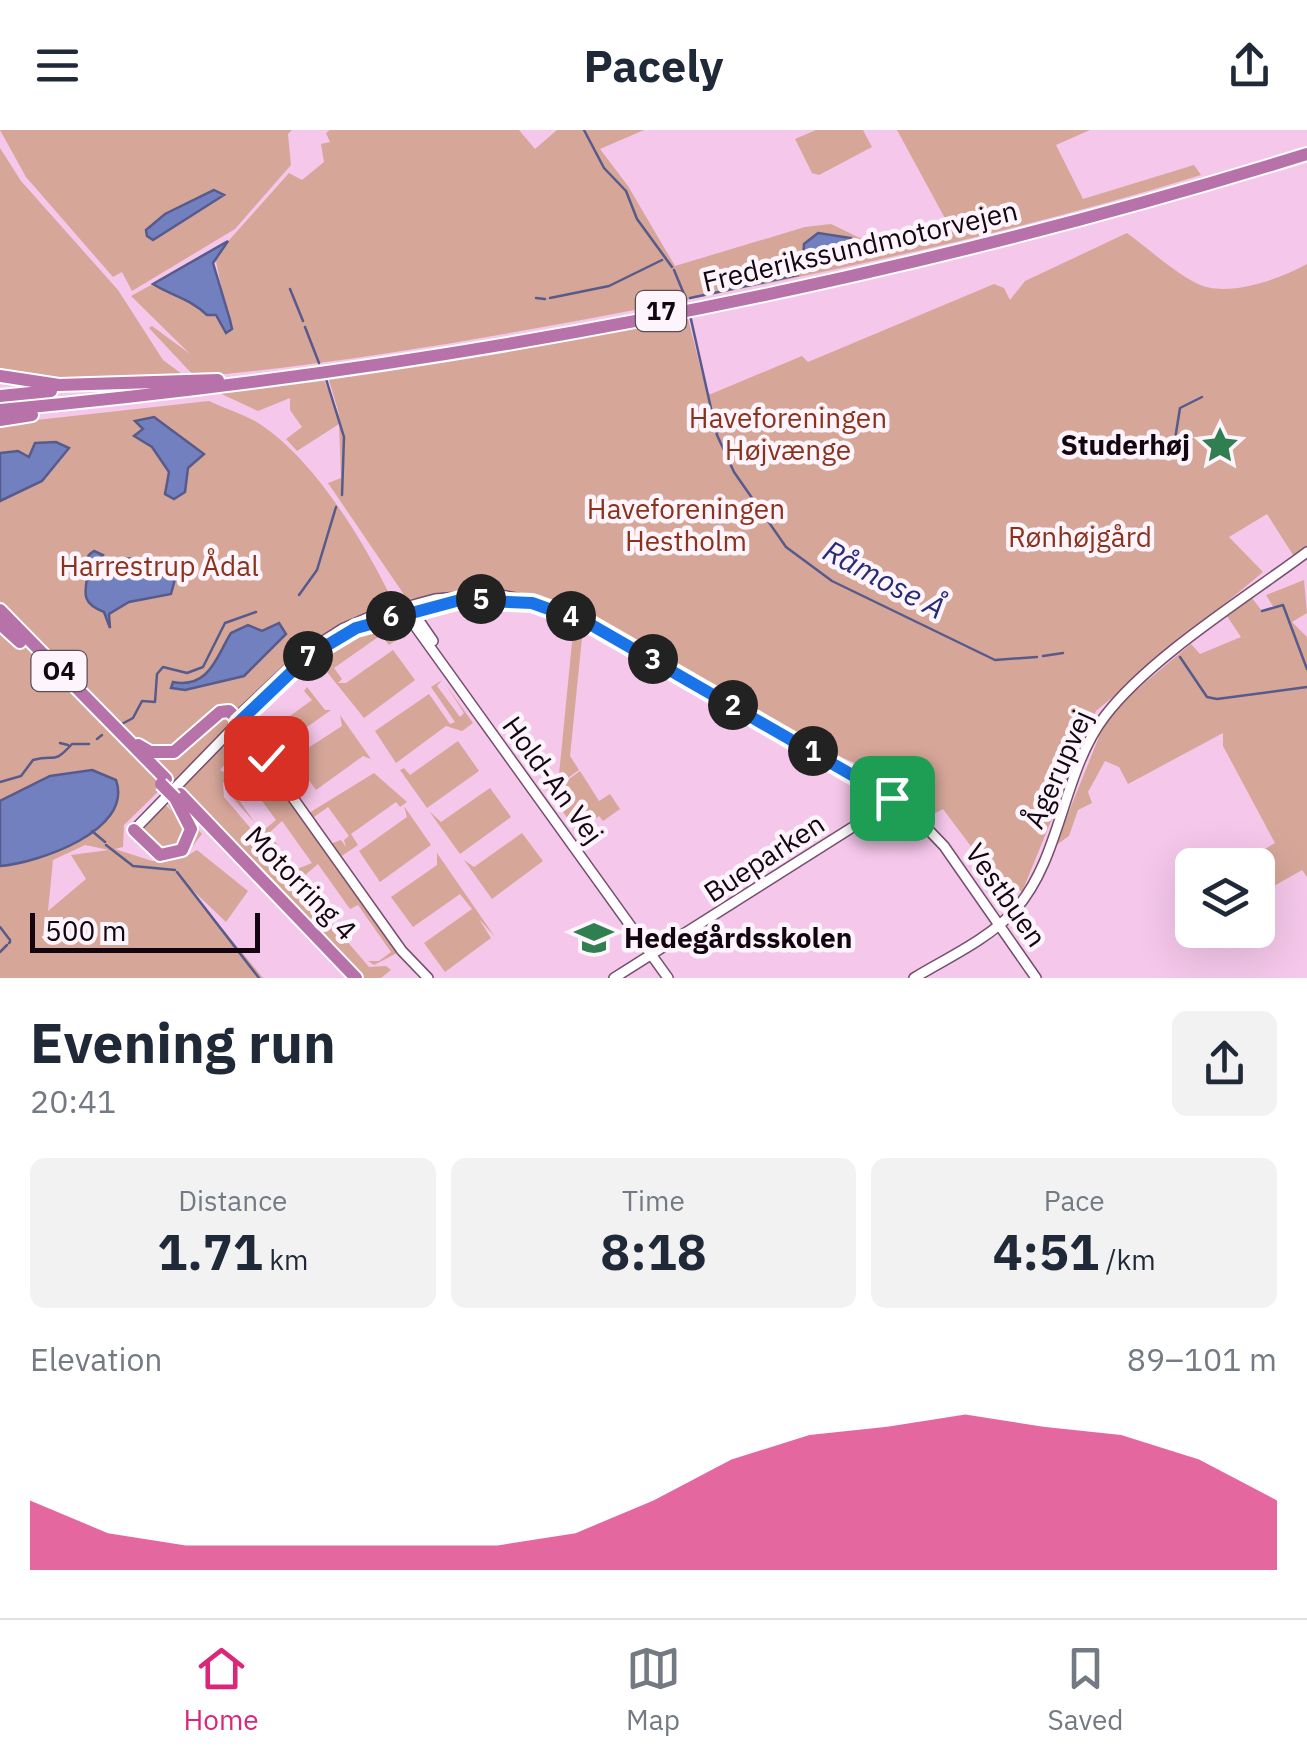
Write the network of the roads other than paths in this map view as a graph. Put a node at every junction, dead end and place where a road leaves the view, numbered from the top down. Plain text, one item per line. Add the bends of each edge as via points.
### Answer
1 (1307, 150) edge
2 (0, 376) edge
3 (218, 380) junction
4 (108, 385) junction
5 (133, 397) junction
6 (0, 399) edge
7 (0, 415) edge
8 (1307, 552) edge
9 (407, 609) junction
10 (0, 610) edge
11 (0, 622) edge
12 (237, 721) junction
13 (119, 732) junction
14 (163, 782) junction
15 (177, 796) junction
16 (894, 796) junction
17 (134, 830) joint
18 (997, 926) junction
19 (652, 955) junction
20 (348, 978) edge
21 (356, 978) edge
22 (428, 978) edge
23 (614, 978) edge
24 (670, 978) edge
25 (914, 978) edge
26 (1034, 978) edge

1 - 3 highway, Frederikssundmotorvejen / 17 via 796,283 528,336
1 - 5 highway, Frederikssundmotorvejen / 17 via 1016,236 715,306 382,365
2 - 4 highway via 44,385
3 - 4 highway
3 - 6 highway, Frederikssundmotorvejen / 17
4 - 6 highway
5 - 7 highway, Frederikssundmotorvejen / 17
5 - 7 highway
8 - 18 street, Ågerupvej via 1113,706 1092,736 1029,890
9 - 12 street, Vestbuen via 324,639
9 - 16 street, Vestbuen via 496,599 565,613
9 - 19 street, Hold-An Vej
10 - 13 highway, Motorring 4 / O4
11 - 14 highway, Motorring 4 / O4
12 - 13 highway, O4 via 229,711 220,712 186,744 162,754
12 - 17 street, Vestbuen
12 - 22 street
13 - 14 highway, Motorring 4 / O4
14 - 15 highway, Motorring 4 / O4, bridge
15 - 17 highway via 191,828 182,850 160,854
15 - 20 highway, Motorring 4 / O4
15 - 21 highway, Motorring 4 / O4
16 - 18 street, Vestbuen
16 - 19 street, Bueparken
18 - 25 street, Ågerupvej
18 - 26 street, Vestbuen
19 - 23 street, Bueparken
19 - 24 street, Hold-An Vej

